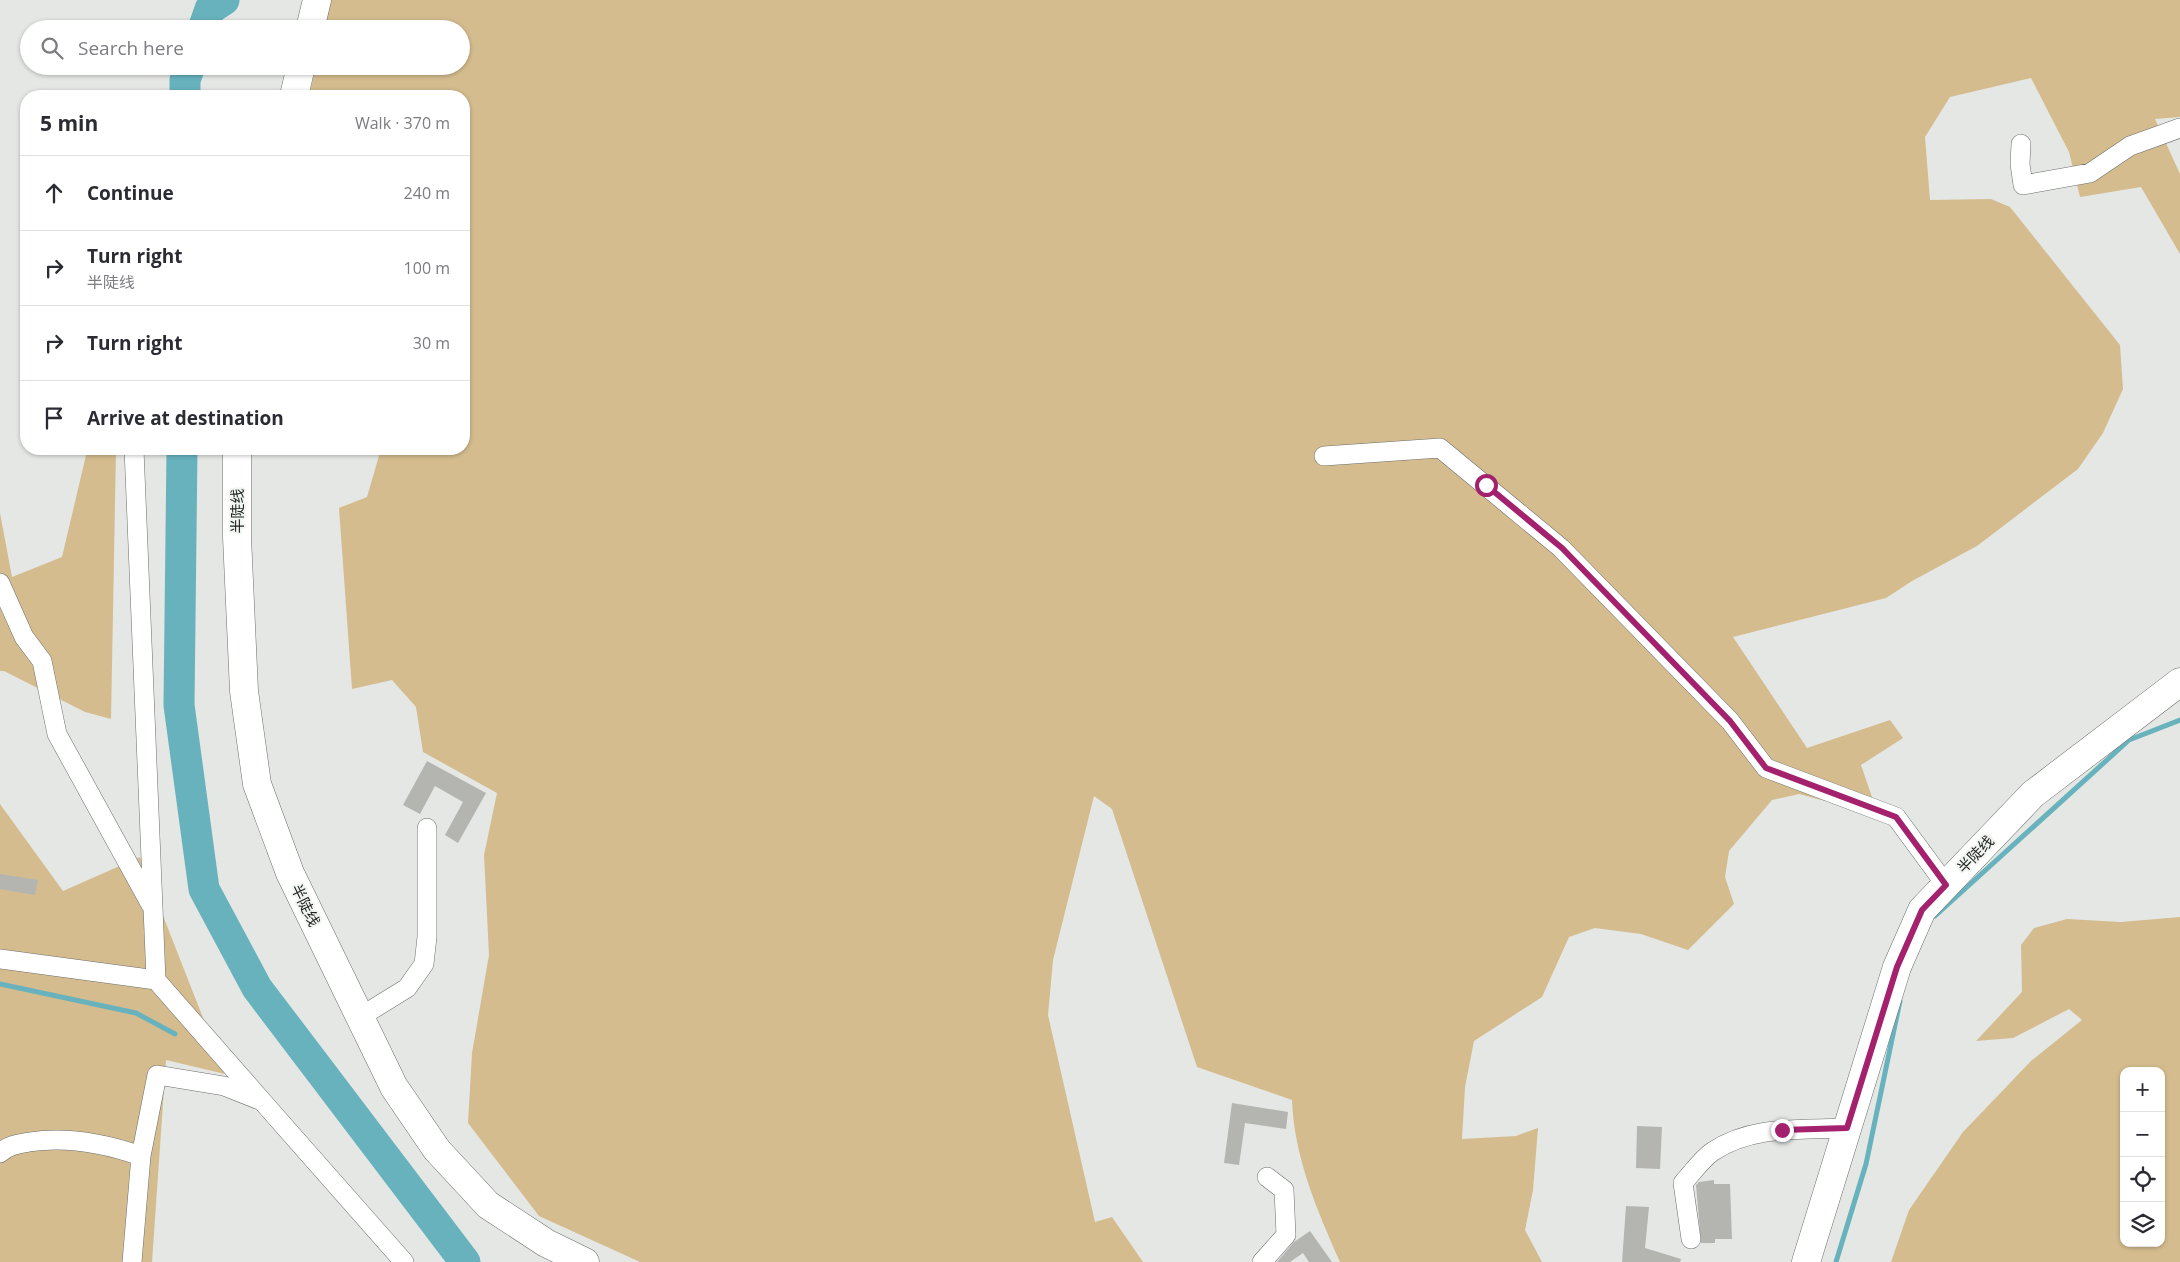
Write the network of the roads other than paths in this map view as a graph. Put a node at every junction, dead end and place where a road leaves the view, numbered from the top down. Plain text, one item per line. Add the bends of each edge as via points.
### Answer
1 (317, 0) edge
2 (312, 20) edge
3 (299, 75) edge
4 (295, 90) edge
5 (2180, 128) edge
6 (2021, 144) dead end
7 (134, 455) edge
8 (237, 455) edge
9 (1324, 456) dead end
10 (0, 583) edge
11 (2180, 682) edge
12 (428, 828) dead end
13 (1946, 885) junction
14 (153, 908) junction
15 (0, 959) edge
16 (156, 980) junction
17 (360, 1017) junction
18 (262, 1101) junction
19 (1847, 1128) junction
20 (0, 1152) edge
21 (141, 1156) junction
22 (1267, 1177) dead end
23 (1691, 1239) dead end
24 (132, 1262) edge
25 (404, 1262) edge
26 (586, 1262) edge
27 (1262, 1262) edge
28 (1806, 1262) edge

1 - 2 street
3 - 4 street
5 - 6 street via 2130,146 2090,173 2023,185
7 - 14 street
8 - 17 street, 半陡线 via 244,691 257,784 290,873
9 - 13 street via 1440,448 1562,548 1730,721 1766,768 1896,817
10 - 14 street via 24,637 42,661 57,734
11 - 13 street, 半陡线 via 2033,794
12 - 17 street via 428,937 424,964 407,988
13 - 19 street, 半陡线 via 1922,910 1897,967
14 - 16 street
15 - 16 street
16 - 18 street
17 - 26 street, 半陡线 via 394,1088 437,1150 488,1205 546,1243
18 - 21 street via 224,1086 157,1075
18 - 25 street
19 - 23 street via 1766,1131 1741,1138 1712,1152 1683,1183
19 - 28 street, 半陡线
20 - 21 street via 8,1146 48,1139 84,1141
21 - 24 street
22 - 27 street via 1284,1190 1286,1235

